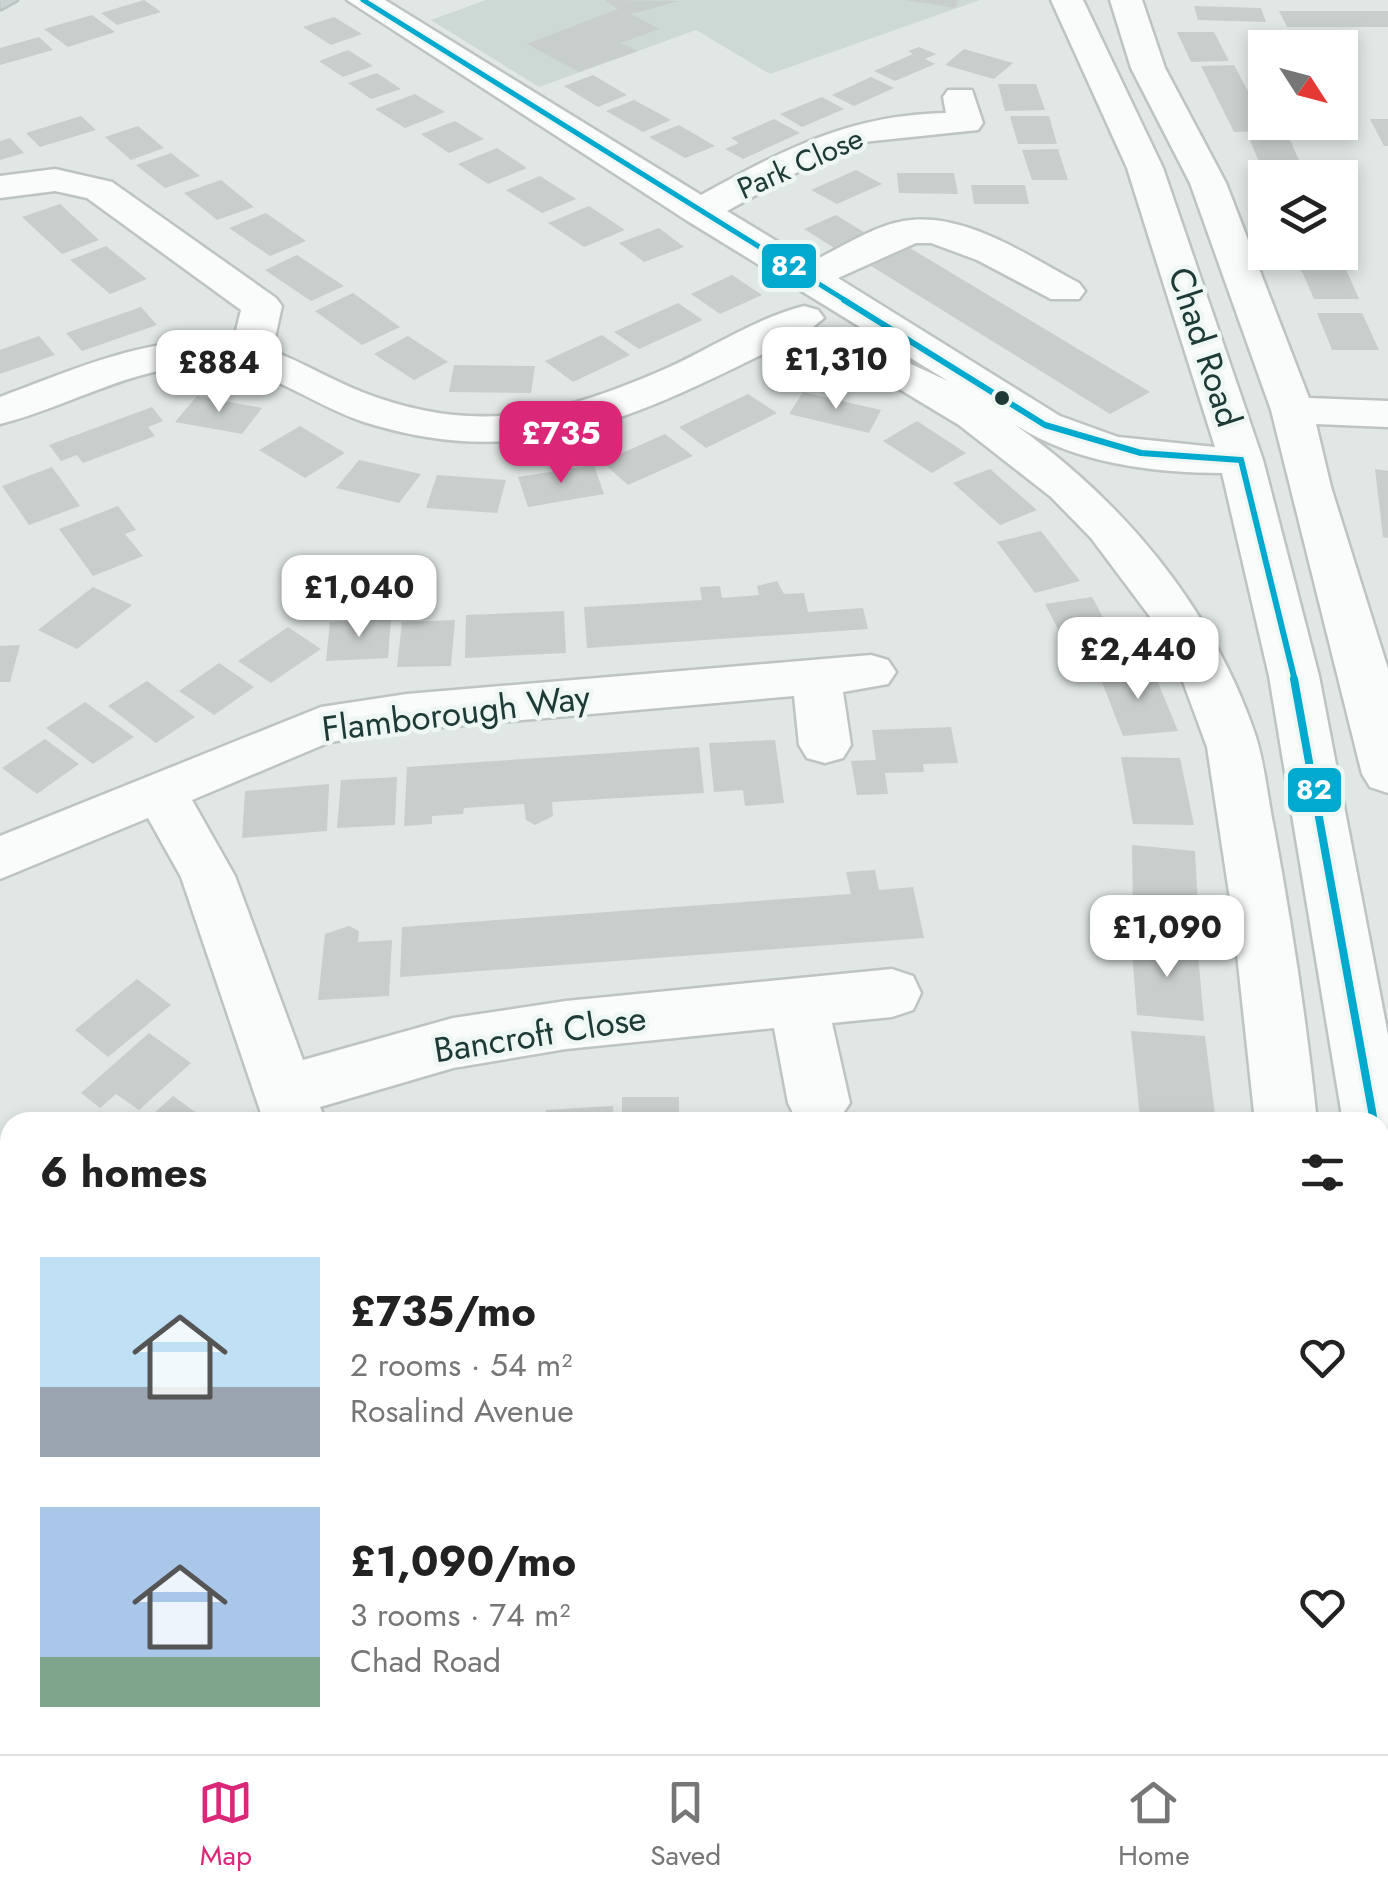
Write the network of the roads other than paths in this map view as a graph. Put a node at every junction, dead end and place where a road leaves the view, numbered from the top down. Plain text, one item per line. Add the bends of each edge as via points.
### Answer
1 (1068, 0) edge
2 (1126, 0) edge
3 (379, 3) edge
4 (969, 123) dead end
5 (0, 187) edge
6 (699, 212) junction
7 (811, 276) junction
8 (1065, 290) dead end
9 (847, 298) junction
10 (774, 333) junction
11 (250, 357) junction
12 (1292, 410) junction
13 (0, 412) edge
14 (1388, 414) edge
15 (1241, 460) junction
16 (871, 672) dead end
17 (816, 676) junction
18 (1378, 682) edge
19 (825, 745) dead end
20 (1388, 774) edge
21 (160, 793) junction
22 (0, 858) edge
23 (892, 992) dead end
24 (798, 1000) junction
25 (819, 1104) dead end
26 (291, 1107) edge
27 (1285, 1112) edge
28 (1372, 1112) edge

1 - 15 street, Chad Road via 1146,168
2 - 12 street, Chad Road via 1148,68 1208,183
3 - 6 street
4 - 6 street, Park Close via 852,134
5 - 11 street via 55,180 99,190 262,306
6 - 7 street
7 - 8 street via 922,231 958,240
7 - 9 street
9 - 10 street
9 - 15 street via 1080,442 1184,460
10 - 11 street via 585,415 513,431 436,428 332,396
10 - 27 street via 920,382 1010,440 1129,546 1184,633 1228,728
11 - 13 street via 202,354 138,363
12 - 14 street
12 - 18 street, Chad Road via 1308,486
15 - 28 street, Chad Road via 1290,658
16 - 17 street, Flamborough Way
17 - 19 street
17 - 21 street, Flamborough Way via 321,725
18 - 20 street, Chad Road
21 - 22 street, Flamborough Way
21 - 26 street via 208,876
23 - 24 street, Bancroft Close
24 - 25 street
24 - 26 street, Bancroft Close via 453,1043

